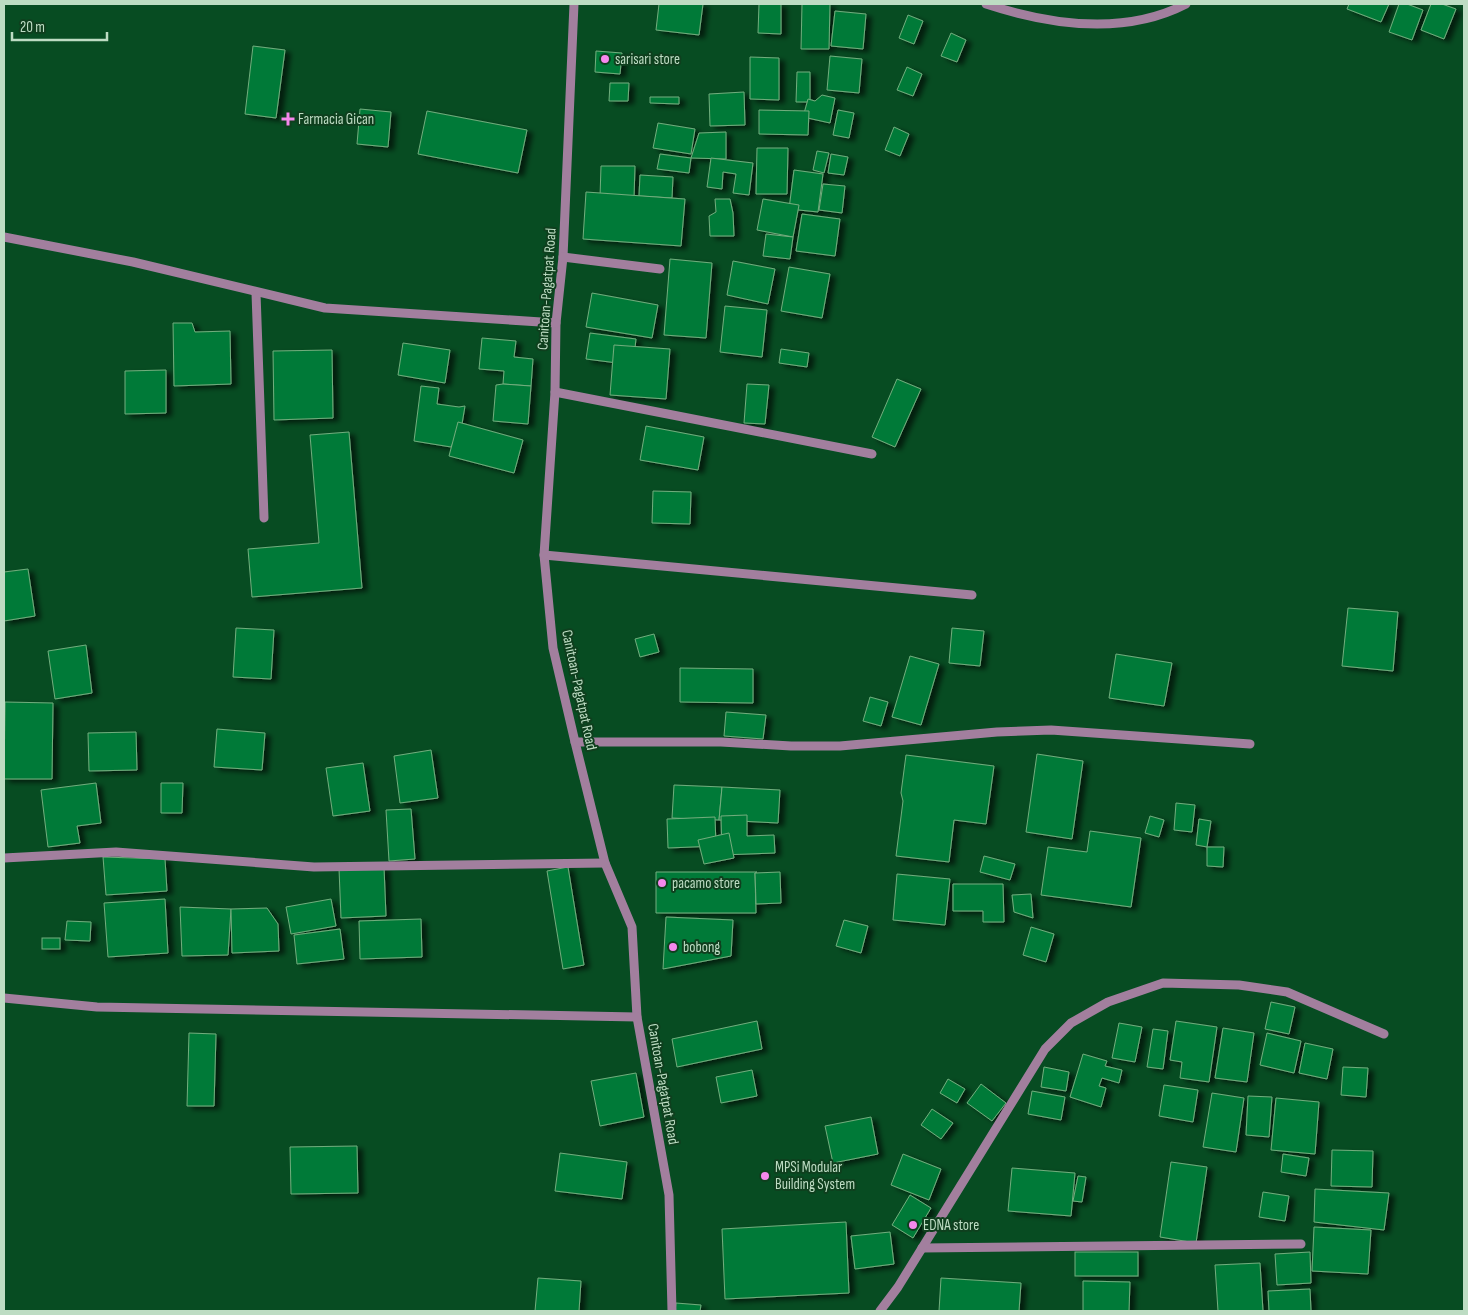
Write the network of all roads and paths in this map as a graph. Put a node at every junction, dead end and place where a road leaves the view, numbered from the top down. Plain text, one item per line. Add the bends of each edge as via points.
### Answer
1 (574, 4) edge
2 (986, 4) edge
3 (1186, 4) edge
4 (4, 237) edge
5 (563, 257) junction
6 (660, 269) dead end
7 (256, 293) junction
8 (556, 324) junction
9 (556, 392) junction
10 (872, 454) dead end
11 (264, 518) dead end
12 (544, 555) junction
13 (972, 595) dead end
14 (575, 742) junction
15 (1250, 744) dead end
16 (4, 858) edge
17 (605, 863) junction
18 (4, 998) edge
19 (637, 1017) junction
20 (1384, 1034) dead end
21 (1301, 1244) dead end
22 (922, 1248) junction
23 (672, 1311) edge
24 (880, 1311) edge

1 - 5 street, Canitoan-Pagatpat Road
2 - 3 street via 1015,13 1092,24 1128,23
4 - 7 street via 133,262
5 - 6 street
5 - 8 street, Canitoan-Pagatpat Road
7 - 8 street via 325,308
7 - 11 street
8 - 9 street, Canitoan-Pagatpat Road
9 - 10 street
9 - 12 street, Canitoan-Pagatpat Road
12 - 13 street
12 - 14 street, Canitoan-Pagatpat Road via 553,648
14 - 15 street via 840,746 1051,730
14 - 17 street, Canitoan-Pagatpat Road
16 - 17 street via 116,852 314,867
17 - 19 street, Canitoan-Pagatpat Road via 632,927
18 - 19 street via 97,1007
19 - 23 street, Canitoan-Pagatpat Road via 670,1195
20 - 22 street via 1287,992 1239,985 1163,983 1108,1002 1071,1023 1045,1049
21 - 22 street
22 - 24 street

